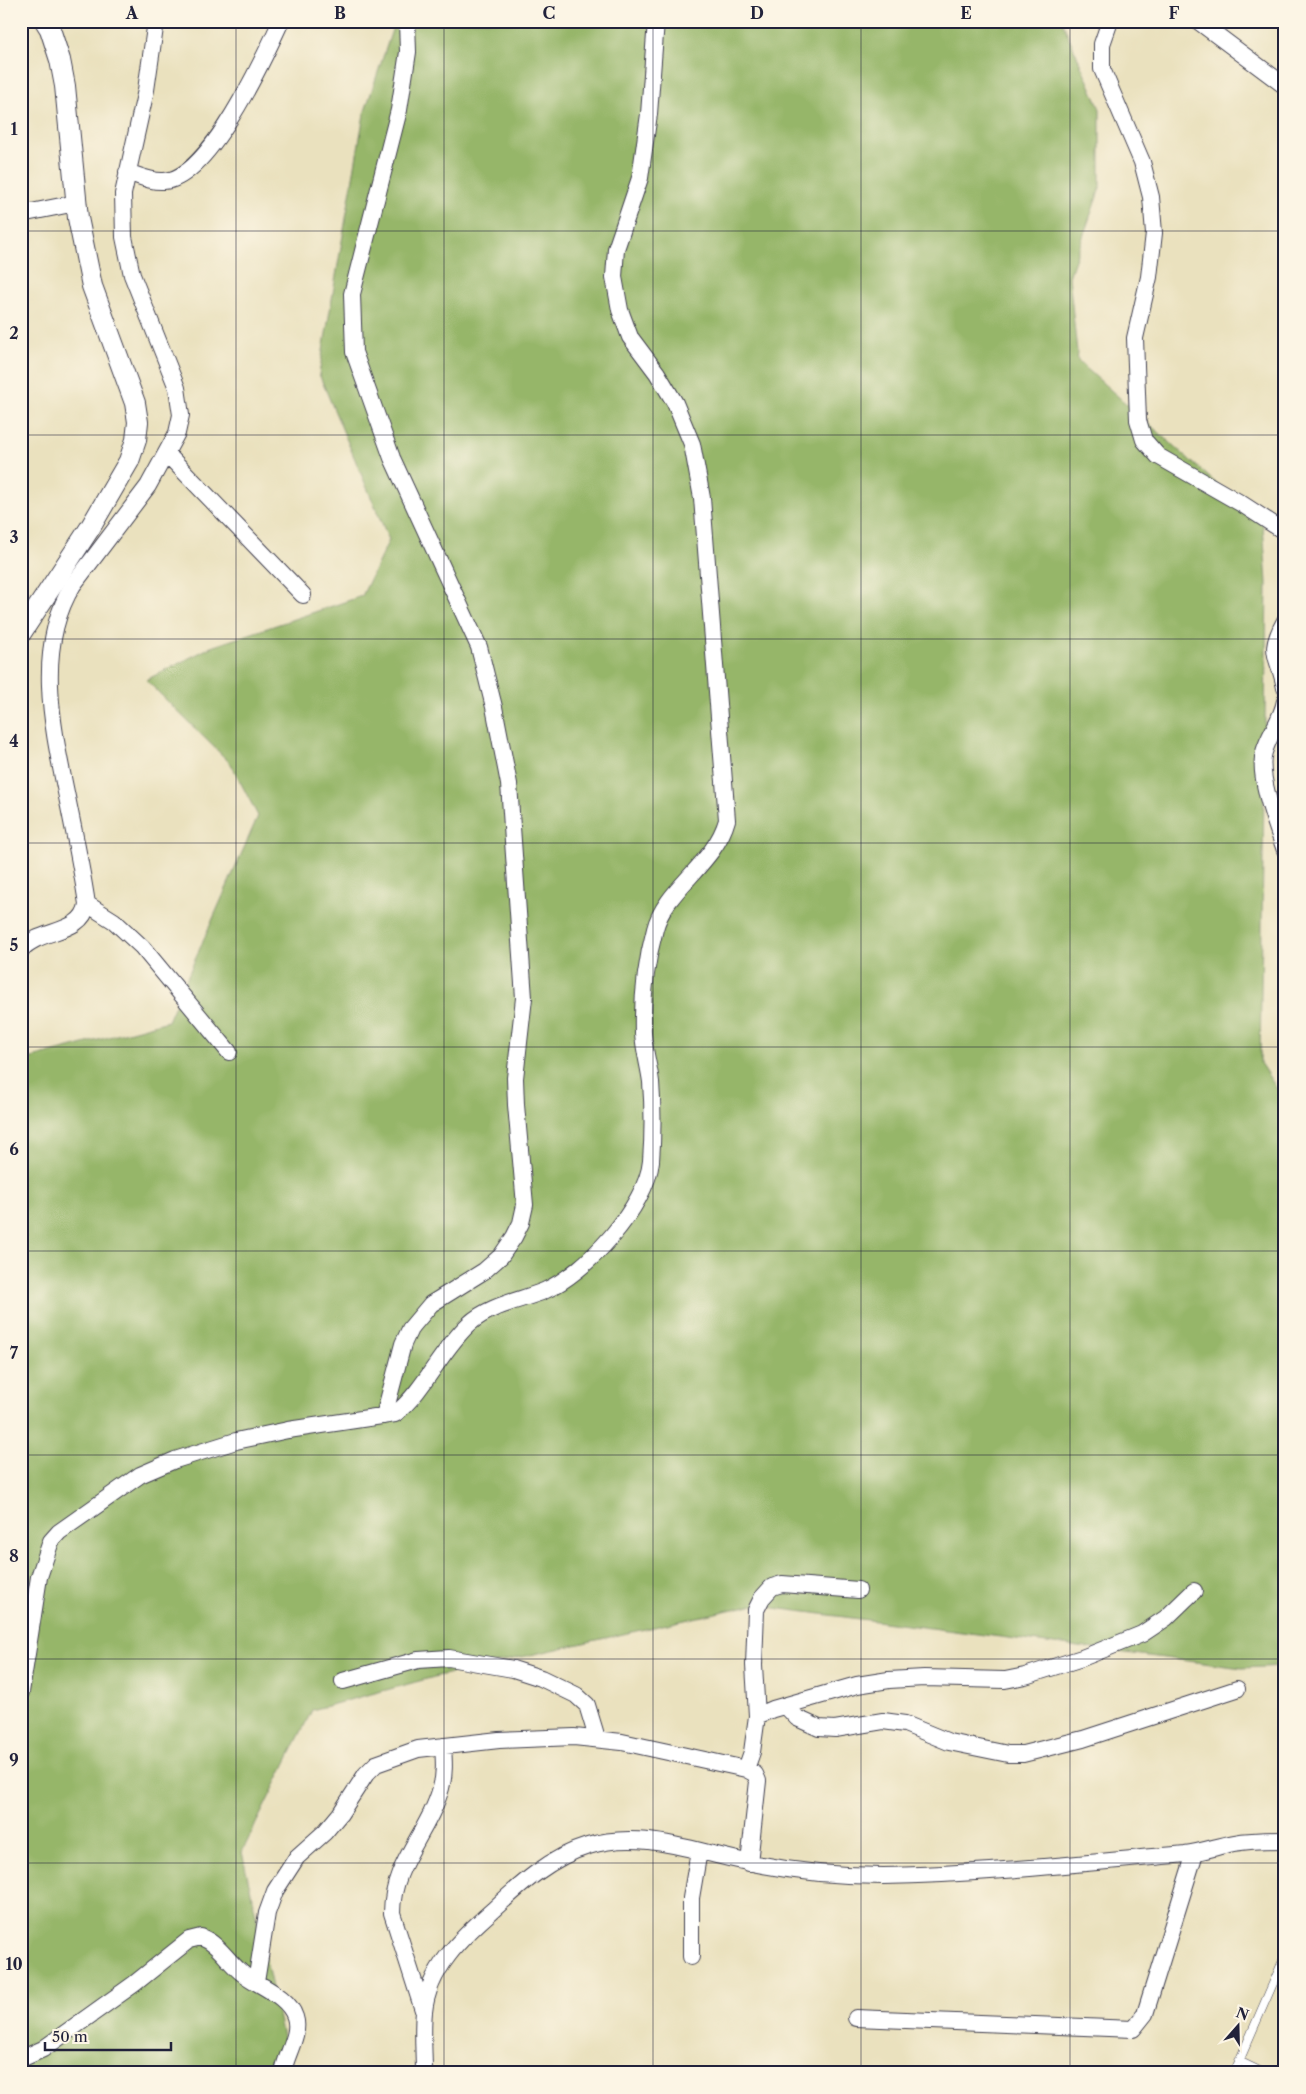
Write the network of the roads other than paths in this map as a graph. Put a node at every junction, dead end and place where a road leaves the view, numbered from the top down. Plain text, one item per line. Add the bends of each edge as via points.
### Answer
1 (45, 21) edge
2 (156, 21) edge
3 (281, 21) edge
4 (407, 21) edge
5 (656, 21) edge
6 (1110, 21) edge
7 (1198, 21) edge
8 (1285, 86) edge
9 (127, 172) junction
10 (76, 203) junction
11 (21, 214) edge
12 (167, 454) junction
13 (1285, 532) edge
14 (303, 595) dead end
15 (1285, 621) edge
16 (21, 633) edge
17 (1285, 688) edge
18 (1285, 701) edge
19 (1285, 850) edge
20 (87, 904) junction
21 (21, 950) edge
22 (229, 1052) dead end
23 (384, 1416) junction
24 (858, 1590) dead end
25 (1194, 1591) dead end
26 (343, 1681) dead end
27 (1237, 1689) dead end
28 (21, 1692) edge
29 (786, 1706) junction
30 (757, 1716) junction
31 (597, 1738) junction
32 (442, 1746) junction
33 (746, 1769) junction
34 (1285, 1840) edge
35 (699, 1851) junction
36 (1195, 1853) junction
37 (748, 1863) junction
38 (1285, 1956) edge
39 (692, 1957) dead end
40 (256, 1982) junction
41 (424, 2012) junction
42 (856, 2018) dead end
43 (21, 2059) edge
44 (1239, 2062) junction
45 (283, 2073) edge
46 (424, 2073) edge
47 (1234, 2073) edge
48 (1264, 2073) edge

1 - 10 street via 60,60
2 - 9 street via 146,90
3 - 9 street via 254,80 222,130 188,173 166,181
4 - 23 street via 408,52 399,110 352,294 354,352 392,458 479,647 494,707 509,784 524,998 515,1078 525,1205 521,1223 501,1256 484,1271 431,1304 410,1329
5 - 23 street via 640,178 616,249 614,278 620,310 630,336 675,403 692,444 702,498 727,820 724,834 713,851 664,909 650,949 643,1034 651,1081 651,1162 640,1194 615,1234 575,1273 546,1290 487,1312 470,1323 452,1341 407,1404 394,1414
6 - 13 street via 1102,44 1102,68 1142,162 1151,197 1154,233 1149,277 1135,338 1138,420 1144,440 1158,456
7 - 8 street
9 - 12 street via 123,194 124,237 132,274 180,400 177,433
10 - 11 street
10 - 16 street via 92,286 135,403 136,440 111,494
12 - 14 street
12 - 20 street via 148,486 65,598 52,649 51,711
15 - 17 street via 1274,642
18 - 19 street via 1262,763
20 - 21 street via 83,917 77,923 35,938
20 - 22 street via 114,921 142,947
23 - 28 street via 236,1441 175,1460 140,1475 72,1522 51,1541 39,1577
24 - 30 street via 782,1584 762,1598 756,1610 754,1639
25 - 29 street via 1154,1628 1114,1646 1024,1676 997,1680 889,1680 857,1685
26 - 31 street via 418,1660 448,1658 513,1669 576,1695 587,1705
27 - 29 street via 1083,1740 1022,1754 949,1742 905,1724 883,1721 835,1729 819,1728 797,1718
29 - 30 street
30 - 33 street
31 - 32 street via 499,1740
31 - 33 street
32 - 40 street via 418,1749 376,1764 325,1832 297,1858 275,1891 267,1913
32 - 41 street via 441,1789 401,1869 392,1897 392,1913
33 - 37 street via 755,1774 758,1781
34 - 36 street via 1233,1843
35 - 37 street
35 - 39 street via 691,1898
35 - 41 street via 646,1840 617,1840 588,1846 551,1862 510,1894 444,1960 429,1988
36 - 37 street via 1032,1868 881,1876
36 - 42 street via 1146,2014 1132,2029
38 - 44 lane
40 - 43 street via 207,1940 190,1940 42,2049
40 - 45 street via 285,2002 295,2016 296,2027
41 - 46 street
44 - 47 lane
44 - 48 lane

